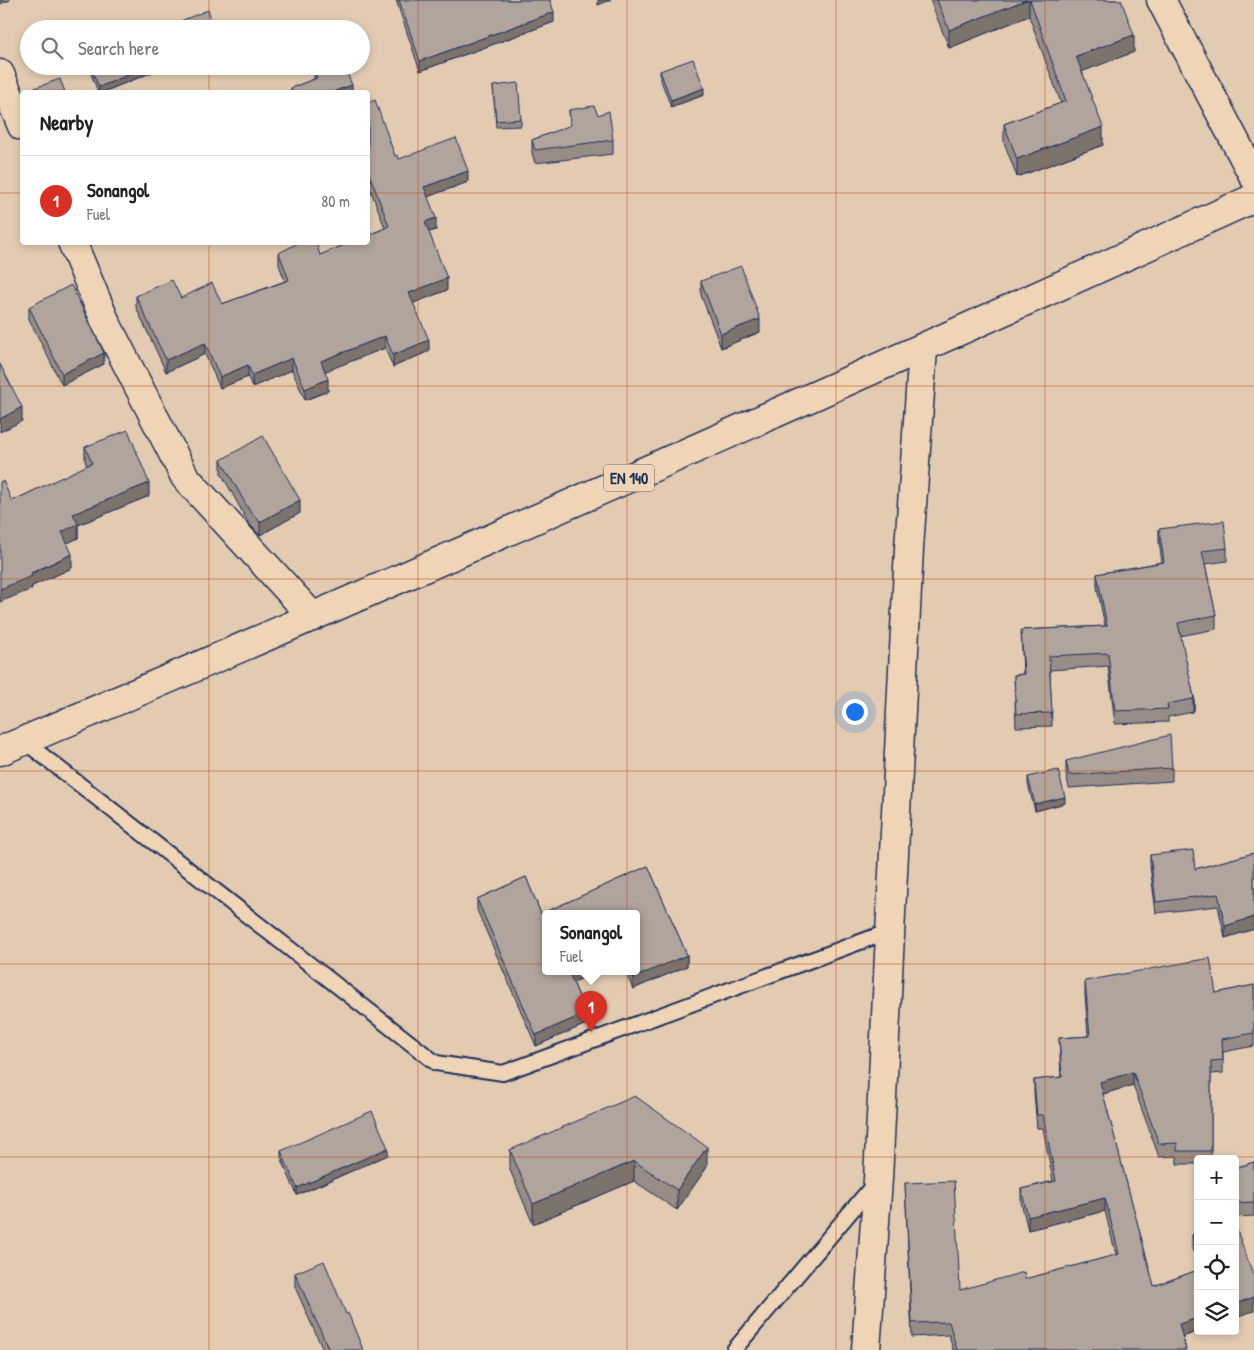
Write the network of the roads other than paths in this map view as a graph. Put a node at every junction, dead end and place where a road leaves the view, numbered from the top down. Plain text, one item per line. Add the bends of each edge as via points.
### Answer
1 (1162, 0) edge
2 (0, 74) edge
3 (20, 121) edge
4 (1254, 177) edge
5 (1254, 198) edge
6 (73, 245) edge
7 (922, 348) junction
8 (313, 617) junction
9 (12, 746) edge
10 (890, 930) junction
11 (878, 1179) junction
12 (734, 1350) edge
13 (866, 1350) edge

1 - 4 street
2 - 3 street
5 - 7 street, EN 140
6 - 8 street via 106,322 184,477
7 - 8 street, EN 140
7 - 10 street
8 - 9 street, EN 140
9 - 10 lane via 436,1063 503,1073
10 - 11 street
11 - 12 lane
11 - 13 street

